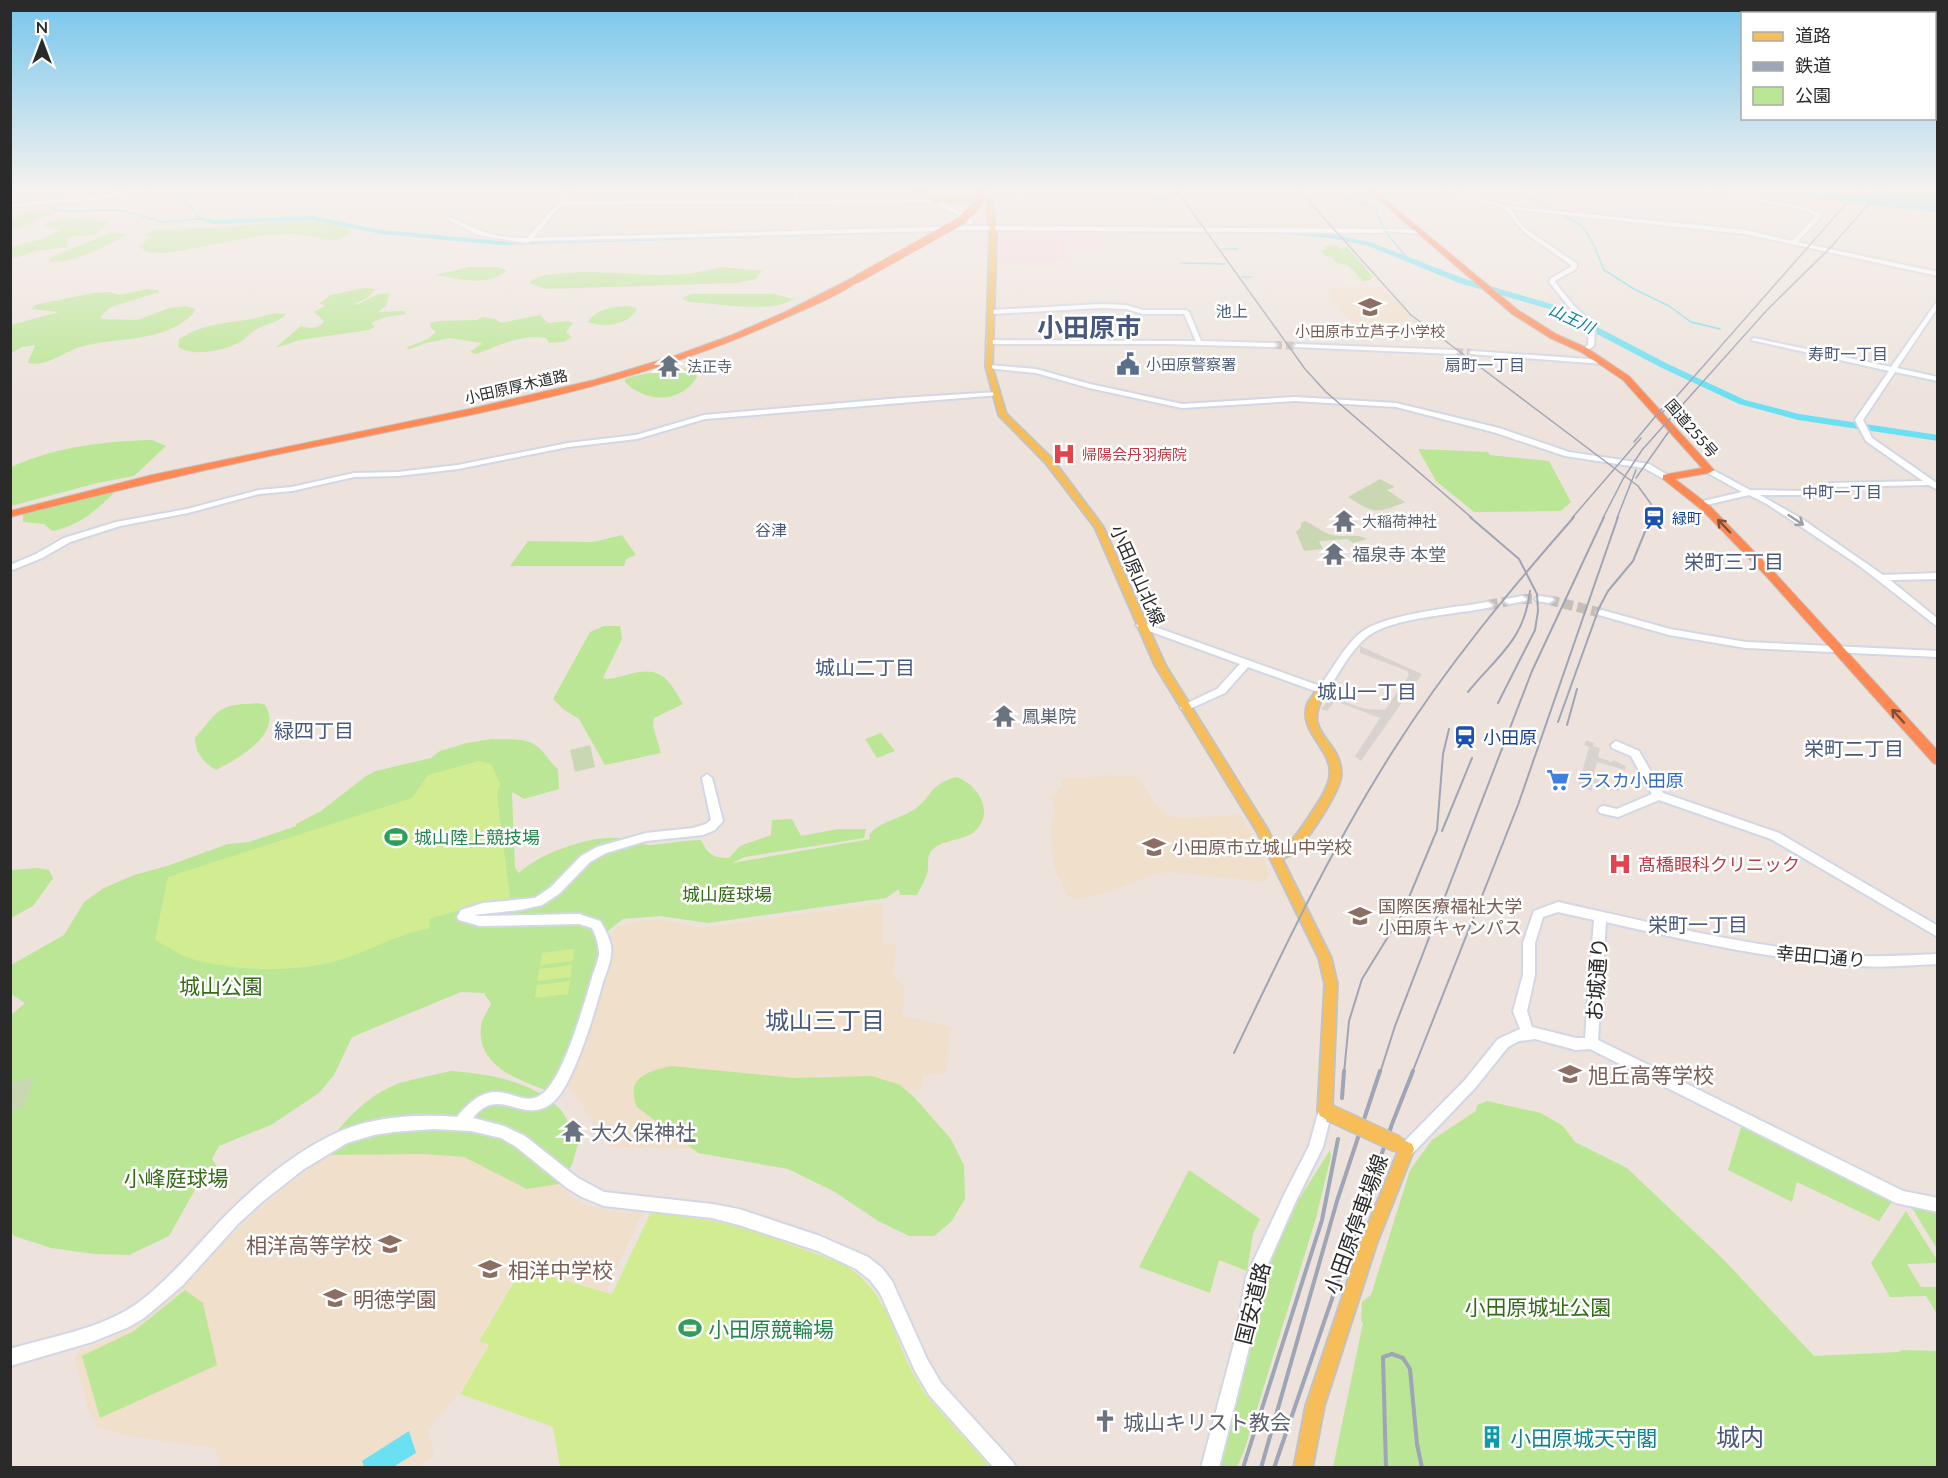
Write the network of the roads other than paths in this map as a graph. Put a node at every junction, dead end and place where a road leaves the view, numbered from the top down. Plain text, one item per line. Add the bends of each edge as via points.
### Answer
1 (894, 257) edge
2 (992, 257) edge
3 (1450, 257) edge
4 (1563, 257) edge
5 (1861, 257) edge
6 (1938, 274) edge
7 (1938, 302) edge
8 (991, 312) junction
9 (1198, 340) dead end
10 (1754, 340) dead end
11 (989, 342) junction
12 (1274, 345) tunnel mouth
13 (1298, 346) tunnel mouth
14 (1584, 350) junction
15 (1455, 352) tunnel mouth
16 (1472, 353) tunnel mouth
17 (1604, 362) junction
18 (988, 367) junction
19 (1893, 370) junction
20 (1938, 379) edge
21 (997, 394) junction
22 (1709, 470) junction
23 (1667, 477) junction
24 (1935, 485) edge
25 (1753, 492) junction
26 (1702, 504) junction
27 (10, 512) edge
28 (10, 568) edge
29 (1938, 576) edge
30 (1883, 578) junction
31 (1522, 599) tunnel mouth
32 (1509, 601) tunnel mouth
33 (1488, 604) tunnel mouth
34 (1602, 614) tunnel mouth
35 (1938, 624) edge
36 (1141, 625) junction
37 (1838, 650) junction
38 (1938, 654) edge
39 (1245, 664) junction
40 (1322, 690) junction
41 (1185, 708) junction
42 (1616, 745) dead end
43 (1938, 760) edge
44 (707, 778) dead end
45 (1659, 796) junction
46 (1604, 810) dead end
47 (1275, 857) junction
48 (1600, 915) junction
49 (1938, 932) edge
50 (1938, 959) edge
51 (1528, 1034) junction
52 (1591, 1043) junction
53 (1328, 1112) junction
54 (459, 1125) junction
55 (1402, 1146) junction
56 (1938, 1205) edge
57 (10, 1358) edge
58 (1007, 1467) edge
59 (1210, 1467) edge
60 (1303, 1467) edge

1 - 27 highway, 小田原厚木道路, bridge via 761,327 595,383
2 - 8 main road, 小田原山北線
3 - 14 highway, 国道255号 via 1530,323
4 - 14 street via 1574,268 1552,282 1590,322 1591,346
5 - 6 street
7 - 19 street
8 - 9 street via 1101,306 1143,312 1186,312
8 - 11 main road, 小田原山北線
10 - 19 street
11 - 12 street
11 - 18 main road, 小田原山北線
13 - 15 street
14 - 17 highway, 国道255号
16 - 17 street
17 - 22 highway, 国道255号 via 1626,378
18 - 21 main road, 小田原山北線
18 - 23 street via 1036,371 1182,406 1295,399 1396,405 1496,430 1568,454 1646,466
19 - 20 street
19 - 24 street via 1861,425 1874,444
21 - 28 street via 704,417 646,435 568,445 458,467 354,475 119,524 67,540
21 - 36 main road, 小田原山北線 via 1003,415 1049,461 1099,526
22 - 23 highway, 国道255号
22 - 25 street
23 - 26 highway
24 - 25 street via 1831,485 1804,493
25 - 26 street
25 -> 30 street
37 -> 26 highway
29 - 30 street
30 - 35 street
31 - 32 street
33 - 40 street via 1371,631
34 - 37 street via 1715,641
36 - 39 street
36 - 41 main road, 小田原山北線
37 - 38 street
43 -> 37 highway
39 - 40 street
39 - 41 street via 1221,691
40 - 47 main road via 1310,708 1311,715 1334,767 1335,780 1305,833 1290,849
41 - 47 main road, 小田原山北線 via 1240,793
42 - 45 street via 1635,754
44 - 54 street via 717,821 712,827 599,850 538,902 465,913 463,917 480,921 579,919 596,924 605,954 567,1071 557,1089 535,1104 490,1097 477,1101
45 - 46 street via 1618,813
45 - 49 street via 1775,836
47 - 53 main road via 1325,958 1331,984
48 - 50 street, 幸田口通り via 1787,954 1862,962
48 - 51 street, 幸田口通り via 1558,907 1538,914 1528,943 1529,975 1520,1011
48 - 52 street, お城通り
51 - 52 street via 1576,1044
51 - 55 street via 1503,1043 1470,1084
52 - 56 street via 1901,1198
53 - 55 main road, 小田原停車場線, bridge
53 - 59 street, 国安道路 via 1316,1147 1254,1277 1244,1336
54 - 57 street via 381,1126 343,1137 258,1196 186,1270 138,1311 102,1331
54 - 58 street via 485,1126 519,1139 588,1195 740,1217 862,1263 886,1287 935,1389
55 - 60 main road, 小田原停車場線 via 1315,1406

